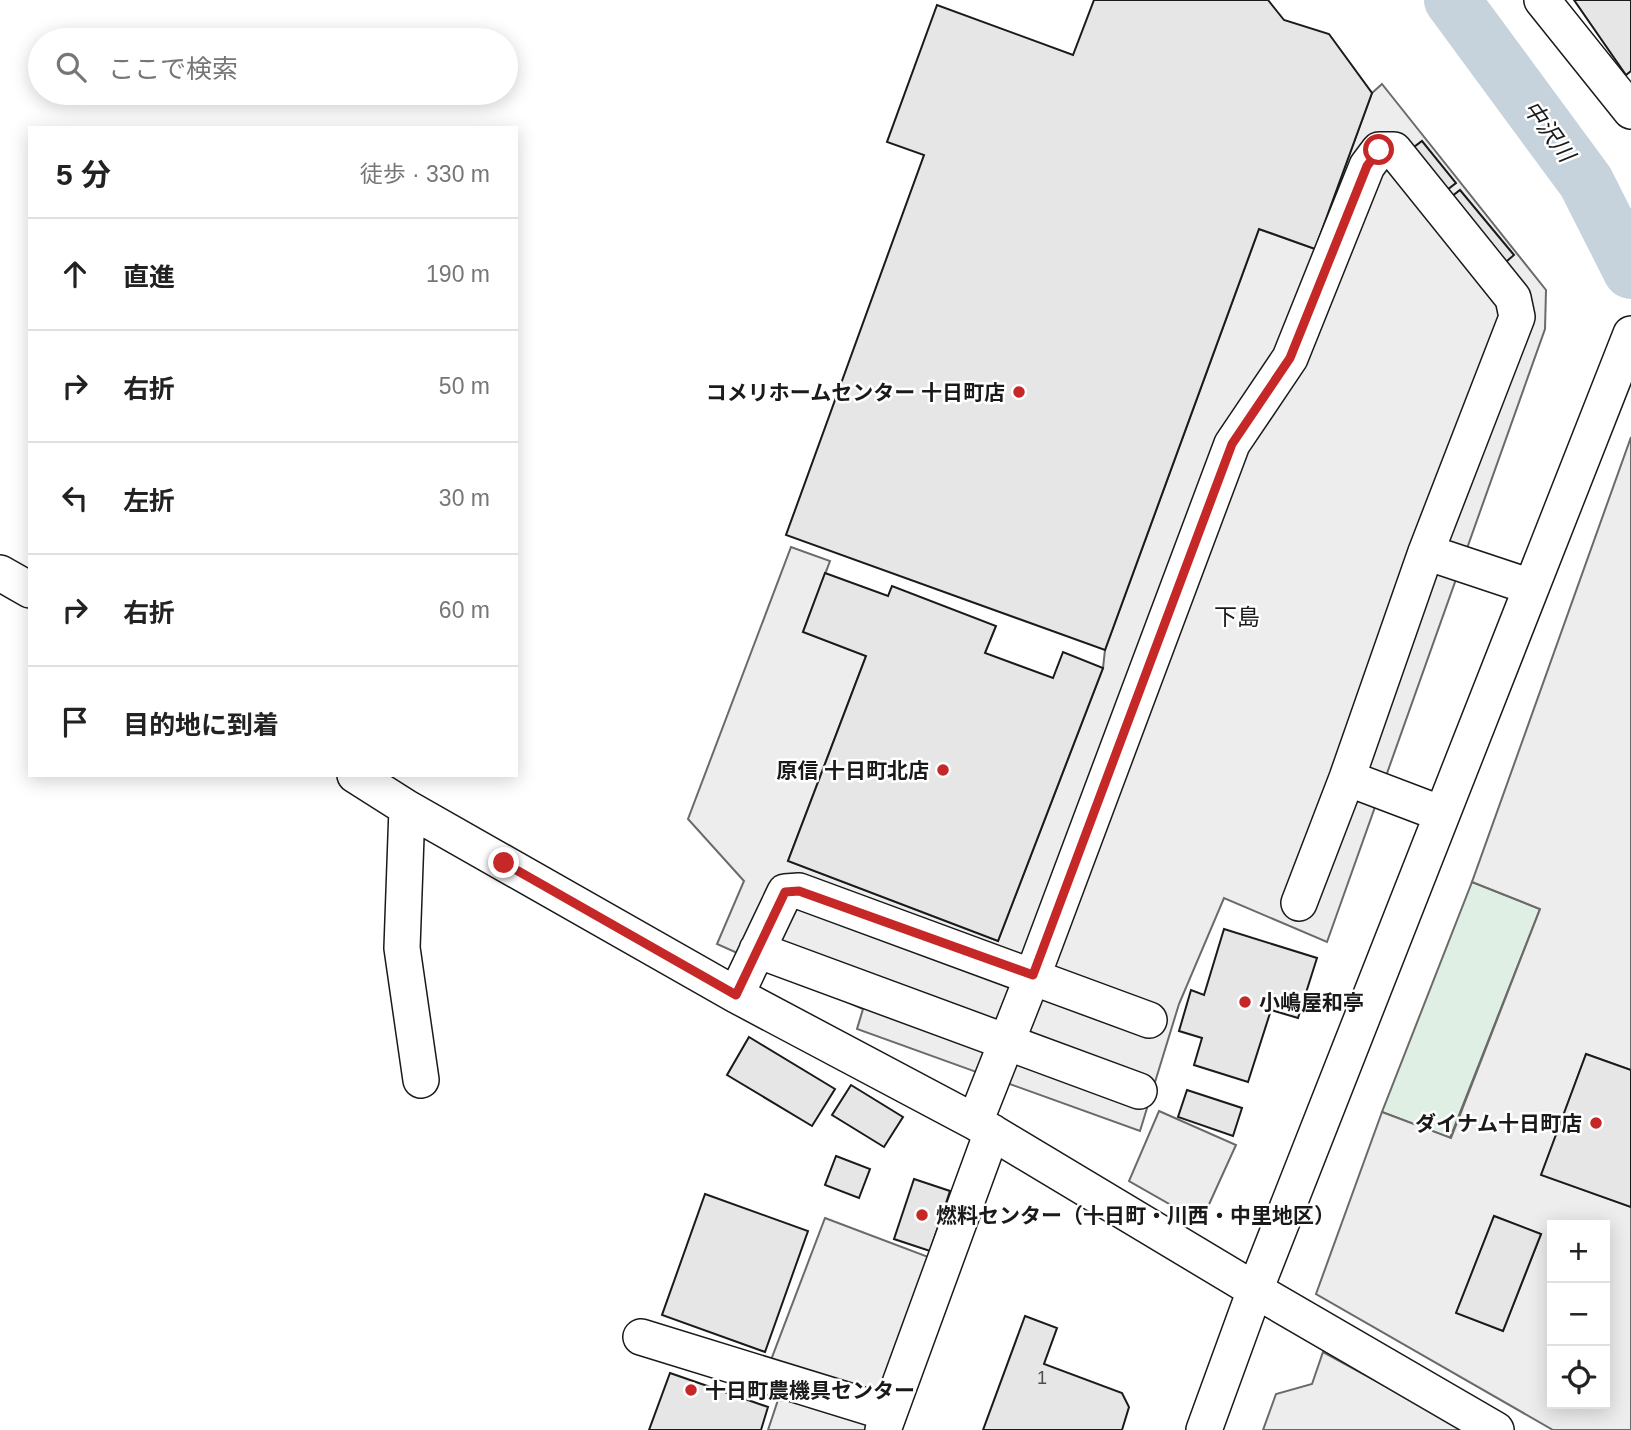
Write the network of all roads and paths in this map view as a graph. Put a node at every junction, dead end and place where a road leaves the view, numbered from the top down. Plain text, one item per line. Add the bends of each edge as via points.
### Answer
1 (1542, 0) edge
2 (1631, 111) edge
3 (1630, 336) edge
4 (1426, 552) junction
5 (0, 573) edge
6 (1531, 587) junction
7 (28, 589) edge
8 (358, 777) edge
9 (1347, 778) junction
10 (407, 808) junction
11 (1442, 814) junction
12 (1299, 903) dead end
13 (757, 950) junction
14 (1033, 975) junction
15 (736, 995) junction
16 (1149, 1020) dead end
17 (1006, 1043) junction
18 (421, 1080) dead end
19 (1139, 1091) dead end
20 (983, 1127) junction
21 (1255, 1290) junction
22 (641, 1337) dead end
23 (885, 1422) edge
24 (1204, 1430) edge
25 (1496, 1430) edge

1 - 2 street
3 - 6 street
4 - 6 street
4 - 9 street
4 - 14 street via 1517,317 1513,298 1394,150 1379,150 1367,166 1290,358 1232,444
5 - 7 street
6 - 11 street
8 - 10 street
9 - 11 street
9 - 12 street
10 - 15 street
10 - 18 street via 402,948
11 - 21 street
13 - 14 street via 785,892 799,891
13 - 15 street
13 - 17 street
14 - 16 street
14 - 17 street
15 - 20 street
17 - 19 street
17 - 20 street
20 - 21 street
20 - 23 street
21 - 24 street
21 - 25 street
22 - 23 street

